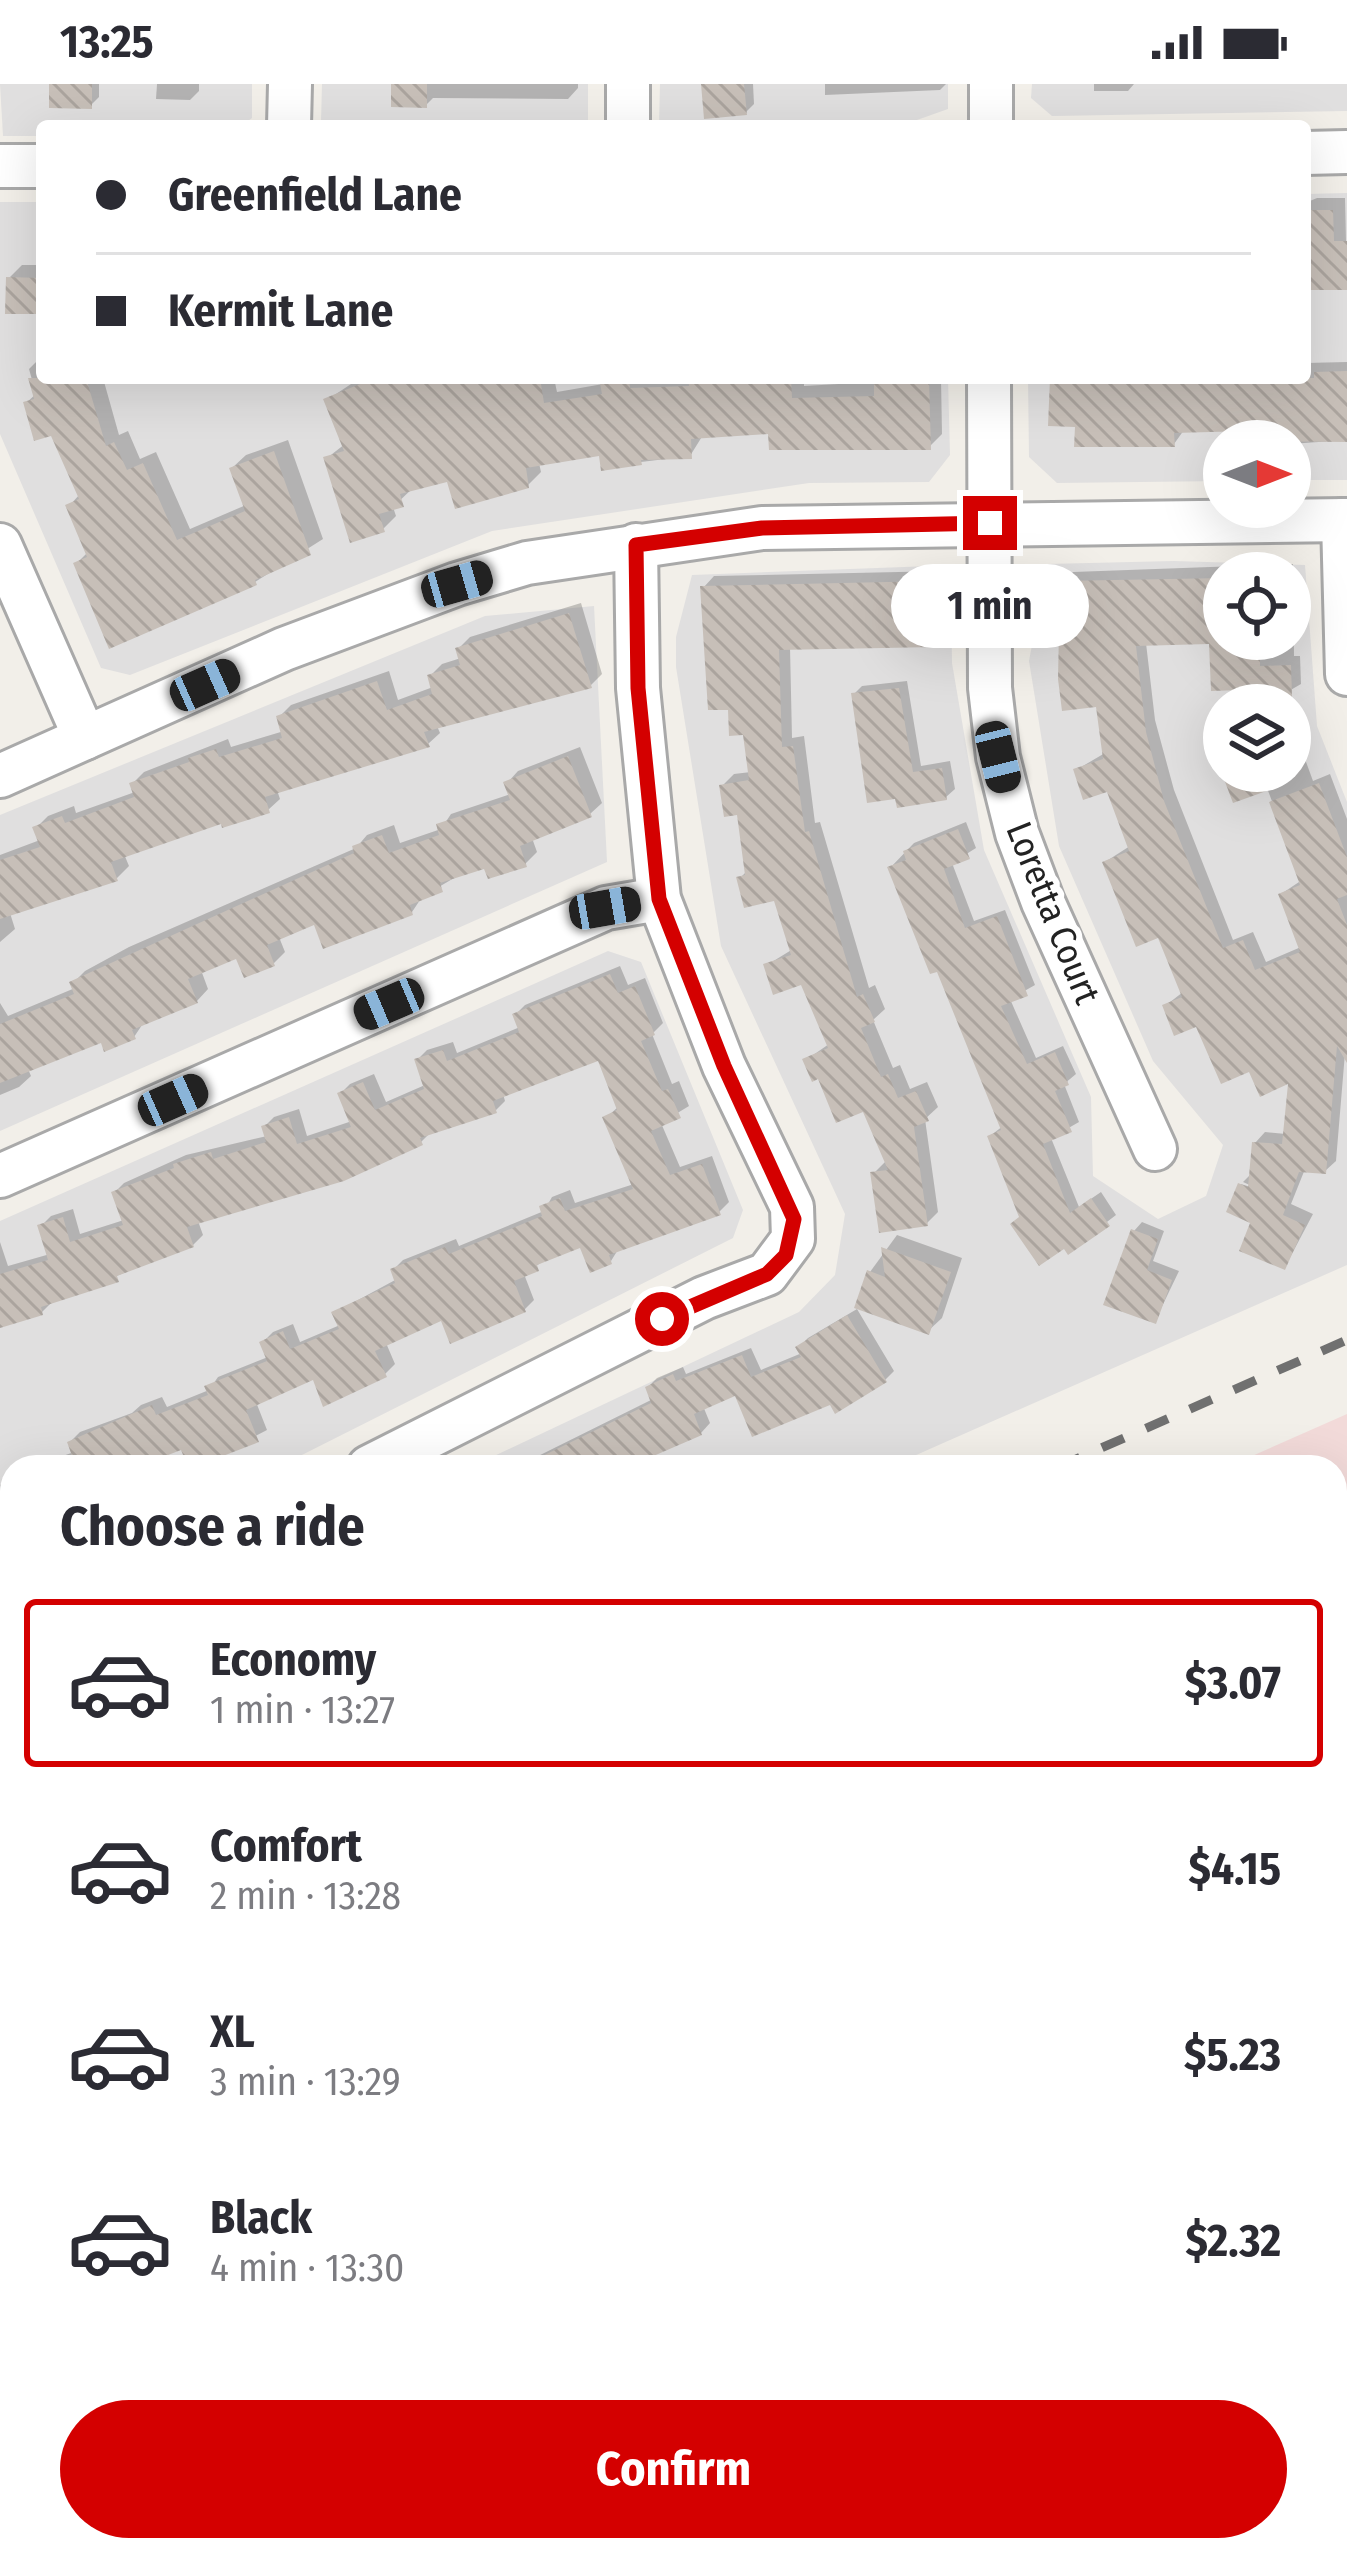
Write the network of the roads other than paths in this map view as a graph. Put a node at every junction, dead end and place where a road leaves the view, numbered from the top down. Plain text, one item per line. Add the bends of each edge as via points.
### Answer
1 (290, 84) edge
2 (628, 84) edge
3 (991, 84) edge
4 (290, 120) edge
5 (628, 120) edge
6 (991, 120) edge
7 (1311, 152) edge
8 (1347, 152) edge
9 (0, 166) edge
10 (36, 166) edge
11 (989, 384) edge
12 (1345, 520) edge
13 (990, 523) junction
14 (0, 544) edge
15 (636, 545) junction
16 (1347, 674) edge
17 (85, 738) junction
18 (0, 776) edge
19 (659, 899) junction
20 (1155, 1149) dead end
21 (0, 1176) edge
22 (393, 1455) edge

1 - 4 street
2 - 5 street
3 - 6 street
7 - 8 street
9 - 10 street
11 - 13 street, Loretta Court
12 - 13 street
12 - 16 street
13 - 15 street via 762,528
13 - 20 street, Loretta Court via 990,688 1017,833
14 - 17 street
15 - 17 street via 457,584 284,649
15 - 19 street via 638,688
17 - 18 street
19 - 21 street via 605,908
19 - 22 street via 724,1066 792,1207 793,1239 767,1274

